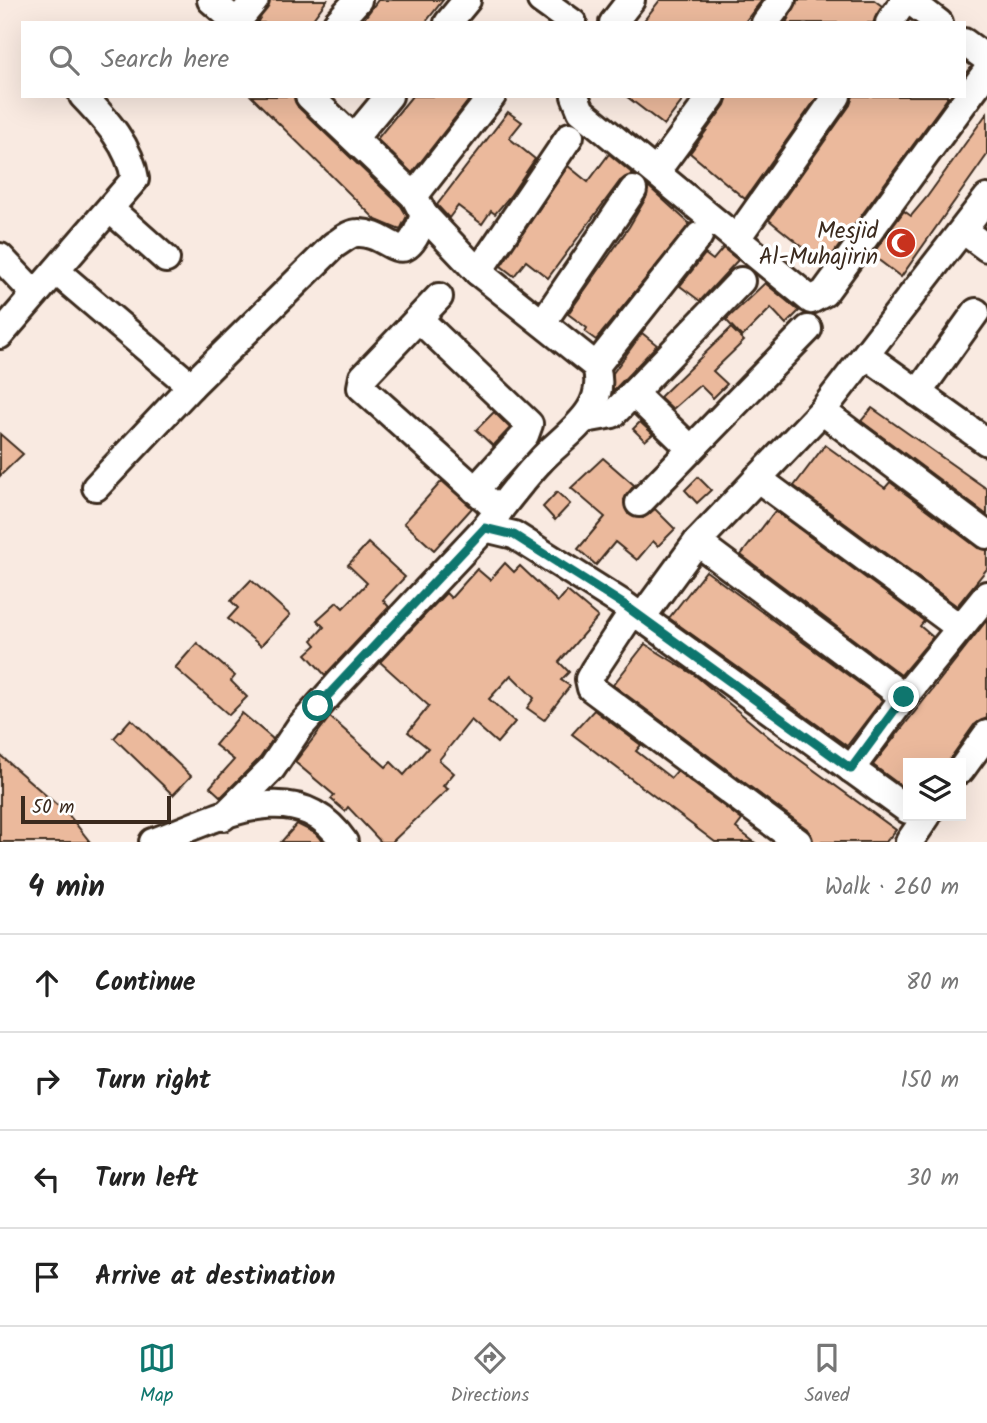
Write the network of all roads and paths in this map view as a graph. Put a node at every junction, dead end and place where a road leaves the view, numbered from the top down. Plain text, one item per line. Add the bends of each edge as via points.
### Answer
1 (211, 0) edge
2 (256, 0) edge
3 (358, 0) edge
4 (467, 0) edge
5 (541, 0) edge
6 (631, 0) edge
7 (782, 0) edge
8 (907, 0) edge
9 (234, 21) edge
10 (238, 21) edge
11 (339, 21) edge
12 (450, 21) edge
13 (570, 21) edge
14 (615, 21) edge
15 (766, 21) edge
16 (891, 21) edge
17 (936, 21) edge
18 (966, 43) edge
19 (987, 59) edge
20 (987, 71) edge
21 (311, 98) edge
22 (386, 98) edge
23 (491, 98) edge
24 (576, 98) edge
25 (711, 98) edge
26 (836, 98) edge
27 (92, 99) edge
28 (570, 136) dead end
29 (355, 137) junction
30 (656, 172) junction
31 (633, 190) dead end
32 (987, 198) edge
33 (419, 205) junction
34 (111, 210) junction
35 (964, 231) junction
36 (699, 236) dead end
37 (737, 238) junction
38 (987, 248) edge
39 (0, 257) edge
40 (166, 259) dead end
41 (56, 271) junction
42 (478, 272) junction
43 (741, 281) dead end
44 (36, 294) junction
45 (439, 297) dead end
46 (976, 312) dead end
47 (419, 319) junction
48 (543, 322) junction
49 (808, 329) dead end
50 (0, 335) edge
51 (867, 356) junction
52 (596, 366) junction
53 (191, 386) junction
54 (919, 393) junction
55 (634, 394) junction
56 (822, 411) junction
57 (585, 419) junction
58 (987, 442) edge
59 (691, 449) junction
60 (757, 478) junction
61 (96, 487) dead end
62 (475, 490) junction
63 (639, 503) dead end
64 (492, 520) junction
65 (987, 536) edge
66 (697, 542) junction
67 (987, 595) edge
68 (637, 614) junction
69 (960, 628) junction
70 (904, 697) junction
71 (987, 734) edge
72 (966, 763) edge
73 (851, 769) junction
74 (903, 810) edge
75 (223, 817) junction
76 (153, 842) edge
77 (344, 842) edge
78 (798, 842) edge

1 - 9 street
2 - 10 street
3 - 11 street
4 - 12 street
5 - 13 street
6 - 14 street
7 - 15 street
8 - 16 street
8 - 17 street
18 - 19 street
20 - 37 street via 818,299 803,296
21 - 29 street
22 - 29 street
23 - 33 street
24 - 30 street via 580,111
25 - 30 street
26 - 37 street
27 - 34 street via 118,136 135,179
28 - 42 street
29 - 33 street
30 - 37 street
31 - 48 street
32 - 35 street
33 - 42 street
33 - 53 street via 417,236 395,248 355,233 334,246
34 - 40 street
34 - 41 street
35 - 38 street
35 - 51 street
36 - 52 street
39 - 44 street
41 - 44 street
41 - 53 street
42 - 48 street
43 - 55 street
44 - 50 street
45 - 47 street
46 - 54 street
47 - 62 street via 529,424 525,435
47 - 62 street via 363,377 361,387
48 - 52 street
49 - 59 street
51 - 54 street
51 - 56 street
52 - 57 street via 598,391
53 - 61 street
54 - 58 street
55 - 57 street via 613,414
55 - 59 street
56 - 60 street
56 - 65 street
57 - 64 street via 540,461
59 - 63 street
60 - 66 street
60 - 69 street
62 - 64 street
64 - 68 street
64 - 75 street via 341,681 299,728 272,768
66 - 68 street
66 - 70 street
67 - 69 street
68 - 73 street
68 - 78 street via 594,670 591,688
69 - 70 street
70 - 73 street
71 - 72 street
73 - 74 street
75 - 76 street
75 - 77 street via 268,804 296,804 323,820

